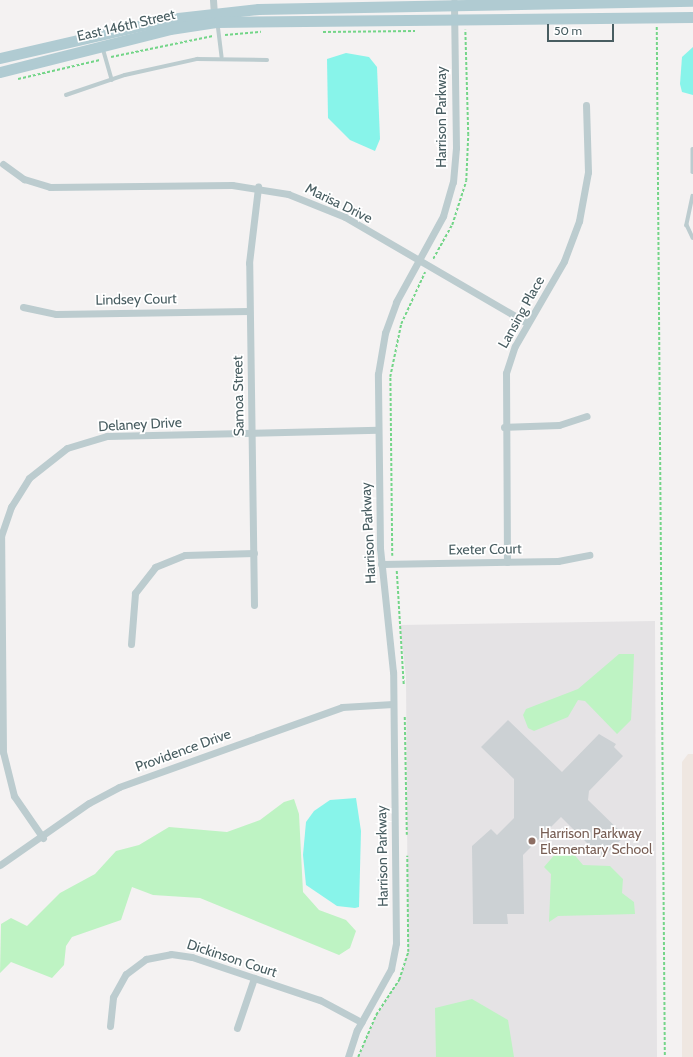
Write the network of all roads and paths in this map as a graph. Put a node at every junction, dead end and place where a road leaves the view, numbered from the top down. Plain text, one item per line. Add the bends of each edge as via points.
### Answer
1 (213, 0) edge
2 (693, 1) edge
3 (454, 9) edge
4 (693, 17) edge
5 (215, 18) junction
6 (657, 27) dead end
7 (465, 30) dead end
8 (417, 31) dead end
9 (264, 32) dead end
10 (317, 32) dead end
11 (221, 35) junction
12 (102, 45) junction
13 (222, 57) junction
14 (0, 58) edge
15 (267, 60) dead end
16 (0, 72) edge
17 (112, 80) junction
18 (66, 95) dead end
19 (586, 105) dead end
20 (693, 149) edge
21 (3, 164) dead end
22 (693, 172) edge
23 (258, 187) junction
24 (693, 196) edge
25 (693, 238) edge
26 (418, 260) junction
27 (429, 266) junction
28 (24, 307) dead end
29 (249, 311) junction
30 (527, 323) junction
31 (587, 416) dead end
32 (504, 427) junction
33 (378, 430) junction
34 (252, 433) junction
35 (0, 536) edge
36 (254, 552) junction
37 (589, 555) dead end
38 (507, 562) junction
39 (381, 564) junction
40 (394, 564) junction
41 (254, 605) dead end
42 (131, 644) dead end
43 (404, 686) dead end
44 (393, 704) junction
45 (405, 717) dead end
46 (407, 835) dead end
47 (43, 838) junction
48 (0, 865) edge
49 (254, 978) junction
50 (361, 1022) junction
51 (110, 1026) dead end
52 (236, 1028) dead end
53 (348, 1057) edge
54 (665, 1057) edge

1 - 5 street
2 - 3 main road, East 146th Street
3 - 4 main road, East 146th Street
3 - 5 main road, East 146th Street
3 - 5 main road, East 146th Street via 258,9
3 - 26 street, Harrison Parkway via 456,148 453,182 443,216
5 - 11 lane
5 - 12 main road, East 146th Street
5 - 14 main road, East 146th Street via 168,19
6 - 54 path
7 - 27 path via 468,135 466,181 452,225
8 - 10 path
9 - 11 path
11 - 13 lane
12 - 16 main road, East 146th Street
12 - 17 lane
13 - 15 lane
13 - 17 lane via 159,66
17 - 18 lane
19 - 30 street, Lansing Place via 588,172 580,216 564,261
20 - 22 lane
21 - 23 street, Marisa Drive via 24,179 50,187
23 - 26 street, Marisa Drive via 317,204
23 - 29 street, Samoa Street via 250,246
24 - 25 lane via 687,225
26 - 27 street, Marisa Drive
26 - 33 street, Harrison Parkway via 402,287 385,333 378,374
27 - 30 street, Marisa Drive
27 - 40 path via 401,324 390,377
28 - 29 street, Lindsey Court via 56,314
29 - 34 street, Samoa Street
30 - 32 street, Lansing Place via 506,373
31 - 32 street via 559,425
32 - 38 street, Lansing Place
33 - 34 street, Delaney Drive
33 - 39 street, Harrison Parkway
34 - 35 street, Delaney Drive via 118,435 75,445 53,456 29,478 10,506
34 - 36 street, Samoa Street
35 - 47 street, Delaney Drive via 4,762 14,796
36 - 41 street, Samoa Street
36 - 42 street via 185,555 155,567 135,593
37 - 38 street, Exeter Court via 567,561
38 - 40 street, Exeter Court
39 - 40 street, Exeter Court
39 - 44 street, Harrison Parkway
40 - 43 path
44 - 47 street, Providence Drive via 348,705 135,781 98,798
44 - 50 street, Harrison Parkway via 396,953
45 - 46 path
47 - 48 street, Providence Drive
49 - 50 street, Dickinson Court via 320,1000
49 - 51 street, Dickinson Court via 186,956 153,957 132,968 120,981 113,997
49 - 52 street
50 - 53 street, Harrison Parkway

